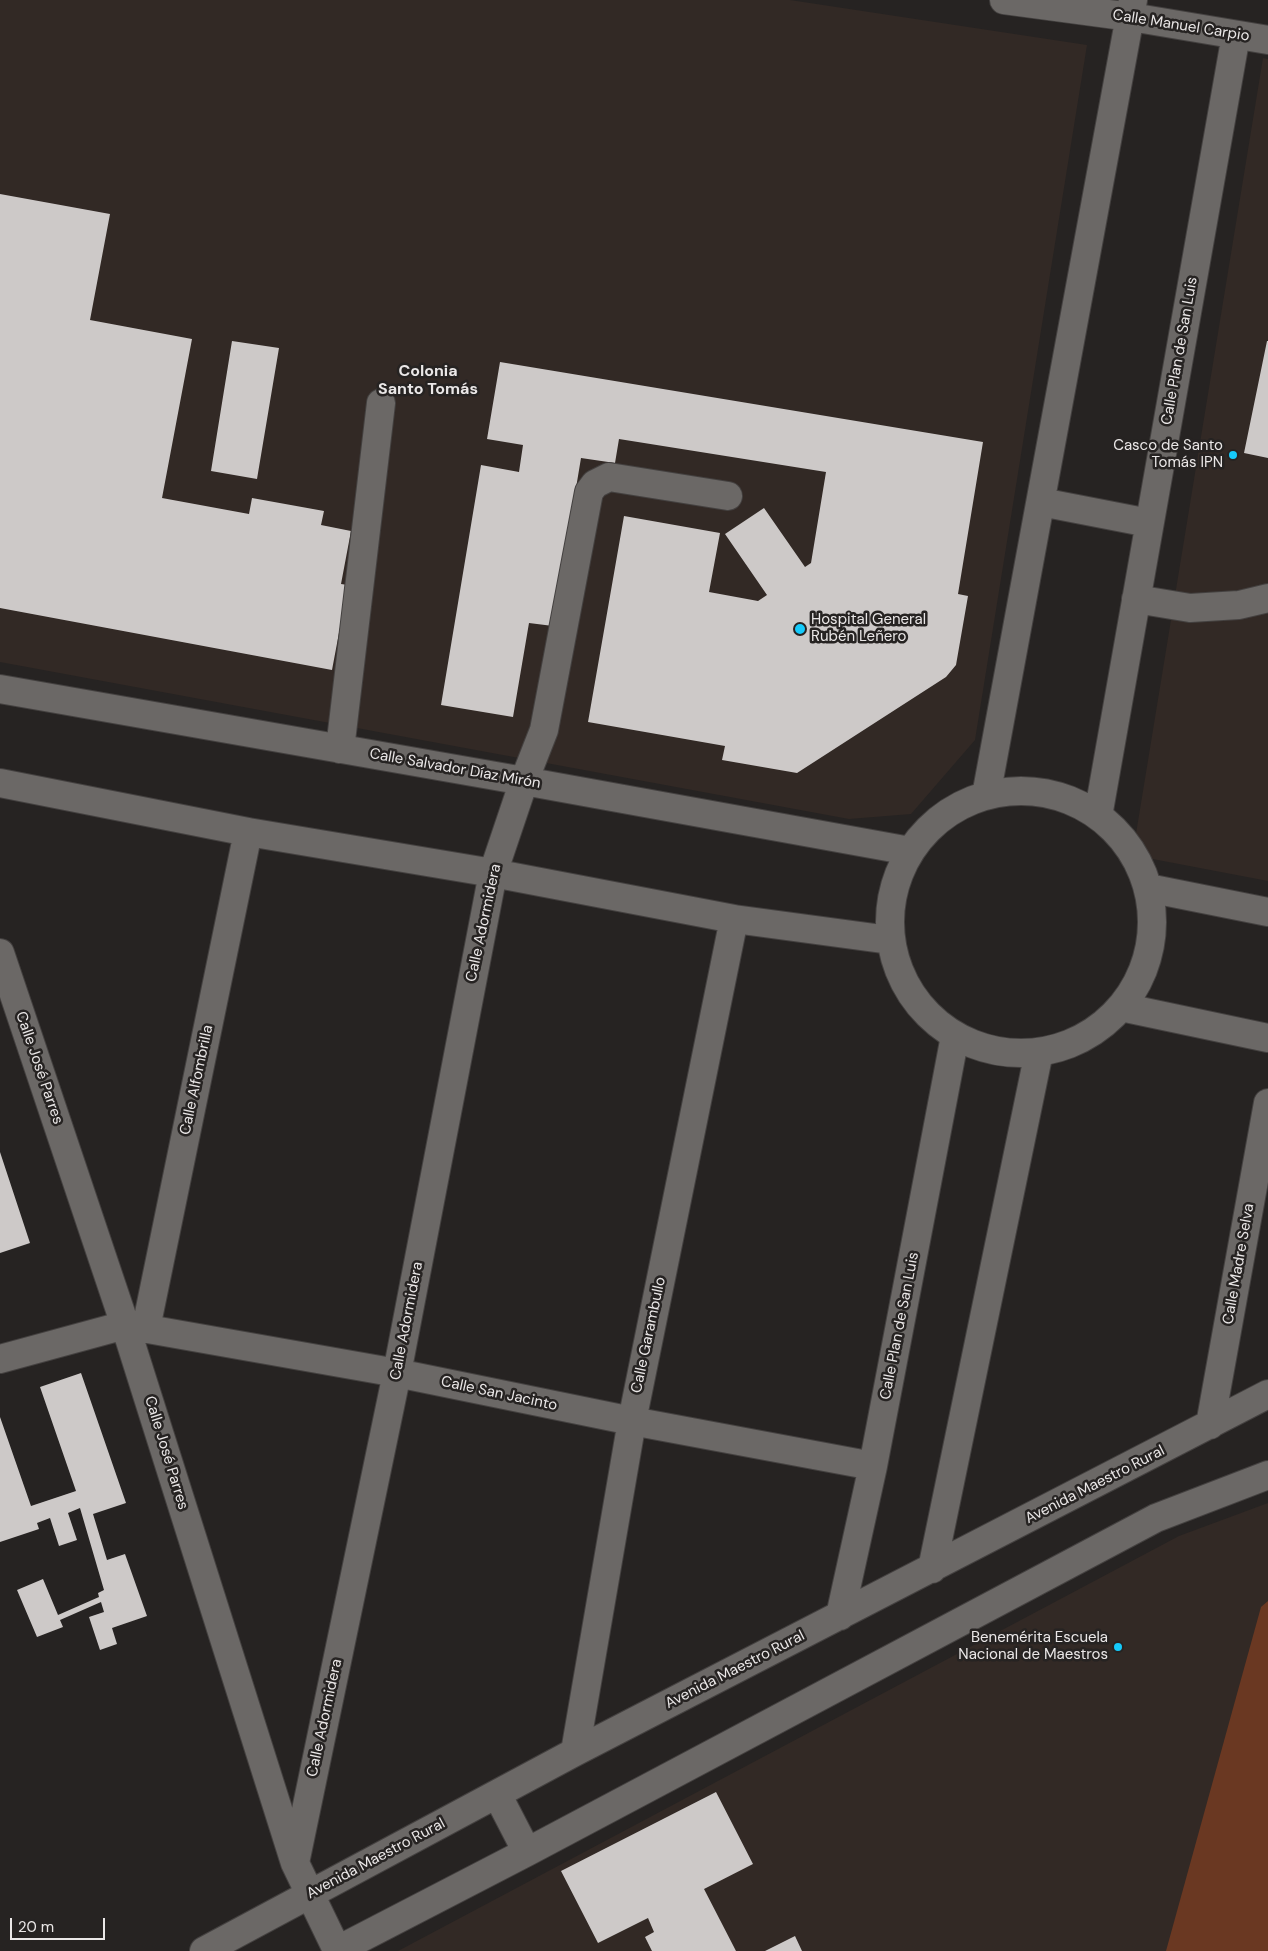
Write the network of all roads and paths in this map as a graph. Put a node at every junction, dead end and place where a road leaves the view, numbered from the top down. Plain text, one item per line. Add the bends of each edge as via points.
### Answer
1 (1004, 0) edge
2 (1132, 8) edge
3 (1236, 35) junction
4 (1268, 40) edge
5 (381, 403) dead end
6 (728, 496) dead end
7 (1041, 502) junction
8 (1149, 523) junction
9 (1268, 598) edge
10 (1136, 600) junction
11 (0, 689) edge
12 (340, 749) junction
13 (524, 781) junction
14 (0, 783) edge
15 (986, 796) junction
16 (1098, 816) junction
17 (248, 832) junction
18 (910, 851) junction
19 (493, 873) junction
20 (1148, 888) junction
21 (1268, 912) edge
22 (734, 919) junction
23 (890, 940) junction
24 (0, 953) edge
25 (1121, 1007) junction
26 (955, 1036) junction
27 (1268, 1038) edge
28 (1040, 1052) junction
29 (1268, 1103) edge
30 (136, 1326) junction
31 (0, 1360) edge
32 (397, 1373) junction
33 (1268, 1394) edge
34 (632, 1421) junction
35 (1210, 1425) junction
36 (873, 1466) junction
37 (1268, 1475) edge
38 (932, 1569) junction
39 (840, 1616) junction
40 (575, 1752) junction
41 (497, 1794) junction
42 (527, 1852) junction
43 (295, 1863) junction
44 (310, 1894) junction
45 (204, 1951) edge
46 (337, 1951) edge

1 - 2 street, Calle Manuel Carpio
2 - 3 street, Calle Manuel Carpio
2 - 7 street
3 - 4 street, Calle Manuel Carpio
3 - 8 street, Calle Plan de San Luis
5 - 12 street
6 - 13 street, Calle Adormidera via 609,477 595,484 589,492 544,730
7 - 8 street
7 - 15 street
8 - 10 street, Calle Plan de San Luis
9 - 10 street via 1239,605 1190,608
10 - 16 street, Calle Plan de San Luis
11 - 12 street, Calle Salvador Díaz Mirón
12 - 13 street, Calle Salvador Díaz Mirón
13 - 18 street, Calle Salvador Díaz Mirón
13 - 19 street, Calle Adormidera
14 - 17 street
15 - 16 street via 1034,792 1063,798
15 - 18 street via 943,816
16 - 20 street via 1129,848
17 - 19 street
17 - 30 street, Calle Alfombrilla
18 - 23 street via 896,879 889,909
19 - 22 street
19 - 32 street, Calle Adormidera
20 - 21 street
20 - 25 street via 1153,930 1143,971
22 - 23 street
22 - 34 street, Calle Garambullo
23 - 26 street via 901,978 924,1011
24 - 30 street, Calle José Parres
25 - 27 street
25 - 28 street via 1098,1028 1070,1044
26 - 28 street via 996,1051
26 - 36 street, Calle Plan de San Luis
28 - 38 street
29 - 35 street, Calle Madre Selva
30 - 31 street
30 - 32 street, Calle San Jacinto
30 - 43 street, Calle José Parres
32 - 34 street, Calle San Jacinto
32 - 43 street, Calle Adormidera
33 - 35 street, Avenida Maestro Rural
34 - 36 street, Calle San Jacinto
34 - 40 street, Calle Garambullo
35 - 38 street, Avenida Maestro Rural
36 - 39 street, Calle Plan de San Luis
37 - 42 street via 1156,1518
38 - 39 street, Avenida Maestro Rural
39 - 40 street, Avenida Maestro Rural
40 - 41 street, Avenida Maestro Rural
41 - 42 street
41 - 44 street, Avenida Maestro Rural
42 - 46 street
43 - 44 street, Calle José Parres
44 - 45 street, Avenida Maestro Rural
44 - 46 street, Calle José Parres

